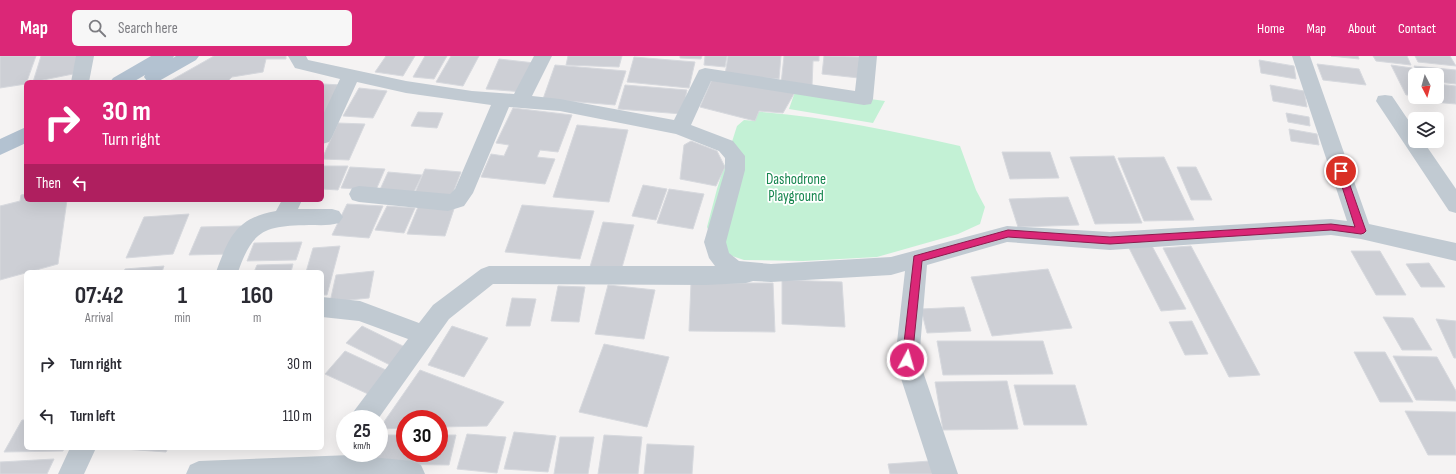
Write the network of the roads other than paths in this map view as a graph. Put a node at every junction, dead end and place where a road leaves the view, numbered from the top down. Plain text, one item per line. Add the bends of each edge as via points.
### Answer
1 (85, 56) edge
2 (165, 56) edge
3 (190, 56) edge
4 (296, 56) edge
5 (543, 56) edge
6 (868, 56) edge
7 (1301, 56) edge
8 (351, 75) junction
9 (80, 80) edge
10 (123, 80) edge
11 (148, 80) edge
12 (511, 101) junction
13 (1385, 101) dead end
14 (680, 128) junction
15 (324, 132) edge
16 (24, 135) edge
17 (0, 148) edge
18 (24, 151) edge
19 (0, 164) edge
20 (359, 194) dead end
21 (1456, 205) edge
22 (288, 209) edge
23 (332, 217) dead end
24 (1361, 231) junction
25 (1456, 252) edge
26 (917, 258) junction
27 (228, 270) edge
28 (771, 273) junction
29 (324, 307) edge
30 (424, 335) junction
31 (370, 410) edge
32 (82, 450) edge
33 (352, 465) edge
34 (71, 474) edge
35 (200, 474) edge
36 (412, 474) edge
37 (945, 474) edge

1 - 9 street
2 - 10 main road
3 - 11 main road
4 - 8 street via 301,64
5 - 12 street
6 - 14 street via 864,99 705,74
7 - 24 street
8 - 12 street via 414,88
8 - 15 street
12 - 14 street via 560,105
12 - 20 street via 457,200 448,203
13 - 21 street
14 - 28 street via 726,146 735,156 735,170 715,242 720,258 734,270
16 - 17 main road
18 - 19 main road
22 - 23 street
22 - 27 street via 246,232
24 - 25 street
24 - 26 street via 1331,227 1110,240 1008,234
26 - 28 street via 891,266
26 - 37 street via 907,360
28 - 30 street via 706,276 489,275 441,312
29 - 30 street via 360,311
30 - 31 street
32 - 34 street
33 - 35 street
33 - 36 street

